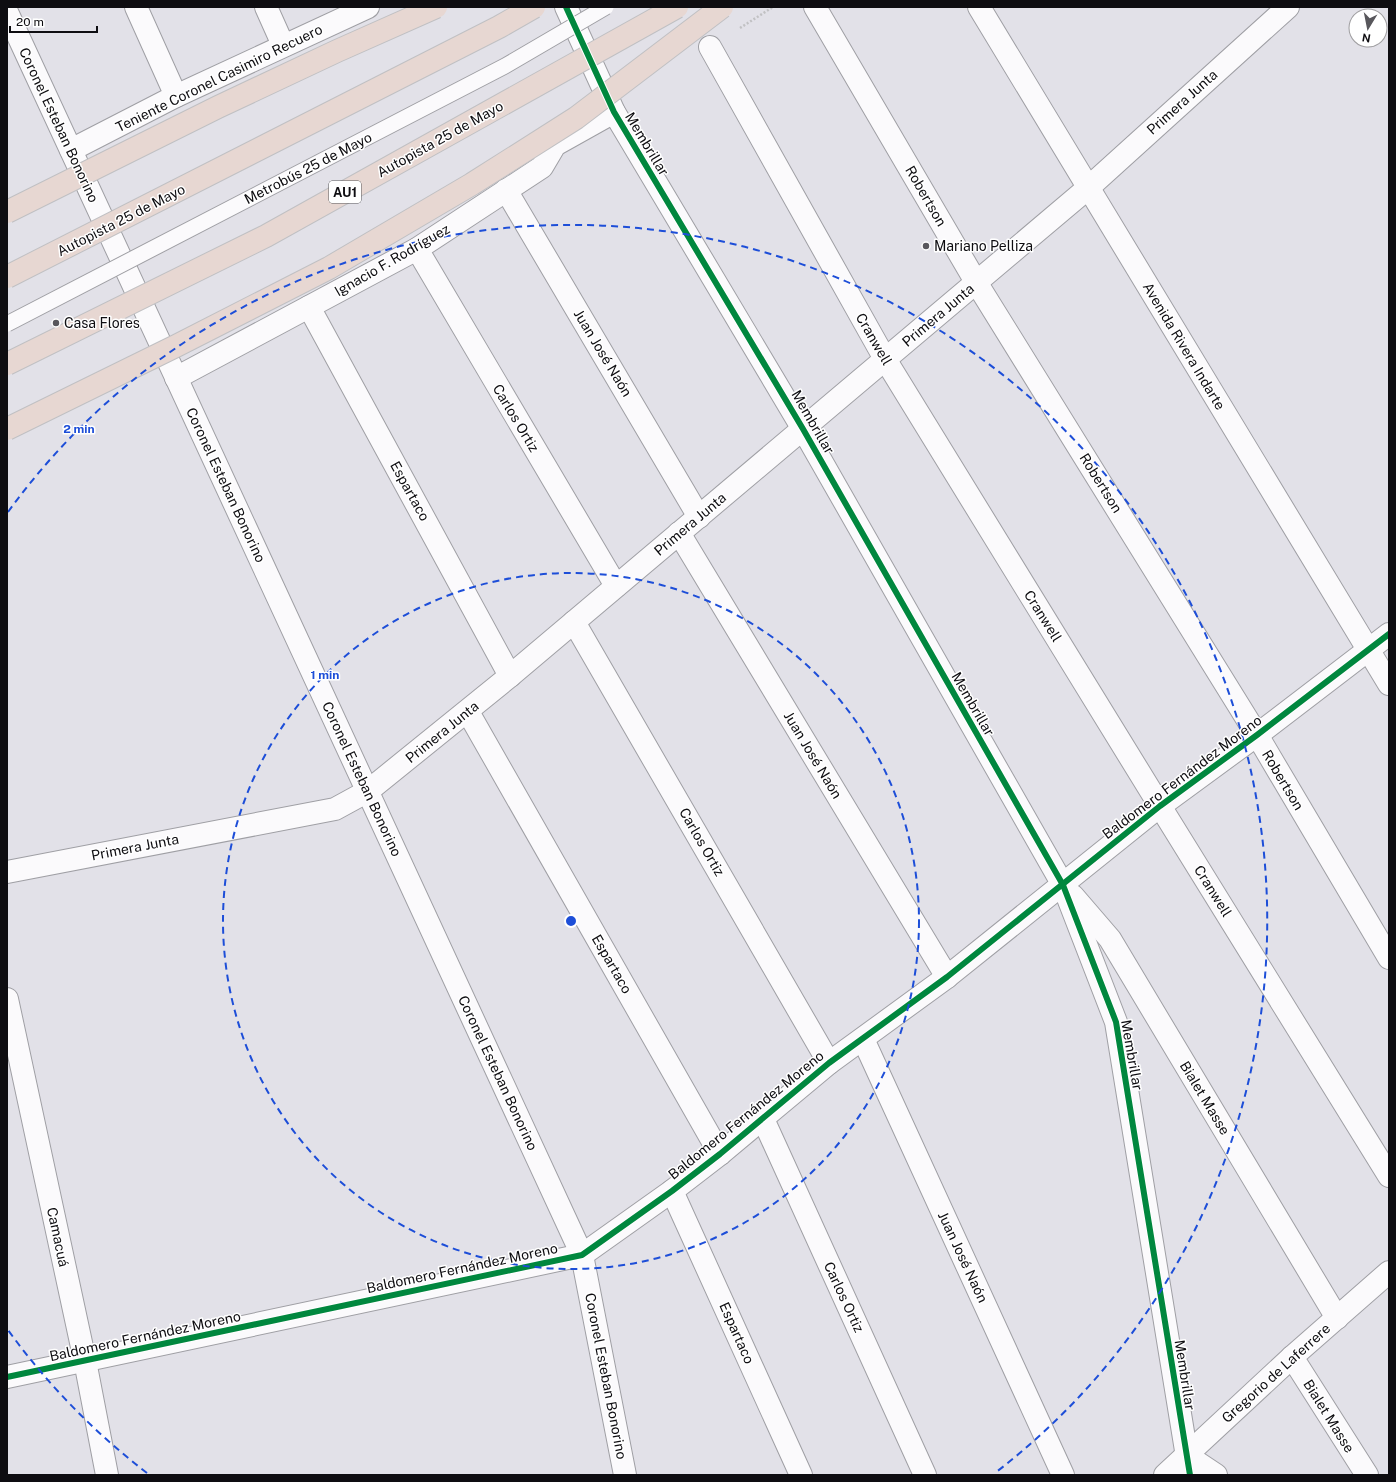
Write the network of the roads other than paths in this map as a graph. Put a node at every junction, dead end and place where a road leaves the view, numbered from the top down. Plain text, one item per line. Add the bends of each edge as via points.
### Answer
1 (136, 7) edge
2 (266, 7) edge
3 (368, 7) edge
4 (436, 7) edge
5 (534, 7) edge
6 (566, 7) edge
7 (606, 7) edge
8 (677, 7) edge
9 (722, 7) edge
10 (815, 7) edge
11 (979, 7) edge
12 (1288, 7) edge
13 (7, 12) edge
14 (283, 45) junction
15 (710, 47) dead end
16 (176, 96) junction
17 (614, 112) junction
18 (71, 150) junction
19 (1088, 188) junction
20 (506, 190) junction
21 (7, 212) edge
22 (416, 249) junction
23 (7, 277) edge
24 (976, 282) junction
25 (309, 307) junction
26 (7, 324) edge
27 (885, 359) junction
28 (7, 364) edge
29 (176, 378) junction
30 (803, 428) junction
31 (7, 429) edge
32 (699, 517) junction
33 (679, 534) junction
34 (616, 586) junction
35 (574, 622) junction
36 (1389, 634) edge
37 (1369, 650) junction
38 (510, 676) junction
39 (1389, 684) edge
40 (468, 712) junction
41 (1257, 735) junction
42 (368, 791) junction
43 (1160, 806) junction
44 (7, 872) edge
45 (1063, 885) junction
46 (1389, 958) edge
47 (947, 977) junction
48 (7, 999) edge
49 (863, 1039) junction
50 (829, 1063) junction
51 (763, 1119) junction
52 (720, 1154) junction
53 (1389, 1176) edge
54 (672, 1190) junction
55 (582, 1255) junction
56 (1389, 1272) edge
57 (1337, 1318) junction
58 (1292, 1357) junction
59 (85, 1361) junction
60 (7, 1377) edge
61 (1188, 1465) edge
62 (107, 1475) edge
63 (626, 1475) edge
64 (801, 1475) edge
65 (926, 1475) edge
66 (1062, 1475) edge
67 (1165, 1475) edge
68 (1216, 1475) edge
69 (1367, 1475) edge

1 - 16 street
2 - 14 street
3 - 14 street, Teniente Coronel Casimiro Recuero
4 - 21 highway, bridge via 218,107
5 - 23 highway, Autopista 25 de Mayo, bridge via 500,27
6 - 17 street, Membrillar
7 - 26 lane, Metrobús 25 de Mayo, bridge via 506,66
8 - 28 highway, Autopista 25 de Mayo / AU1, bridge via 266,236
9 - 31 highway, bridge via 576,118 465,188 329,268
10 - 24 street, Robertson
11 - 19 street, Avenida Rivera Indarte
12 - 19 street, Primera Junta
13 - 18 street, Coronel Esteban Bonorino
14 - 16 street, Teniente Coronel Casimiro Recuero
15 - 27 street, Cranwell
16 - 18 street, Teniente Coronel Casimiro Recuero
17 - 20 street, Ignacio F. Rodríguez via 556,145 542,167
17 - 30 street, Membrillar
18 - 29 street, Coronel Esteban Bonorino
19 - 24 street, Primera Junta
19 - 37 street, Avenida Rivera Indarte
20 - 22 street, Ignacio F. Rodríguez
20 - 32 street, Juan José Naón
22 - 25 street, Ignacio F. Rodríguez
22 - 34 street, Carlos Ortiz
24 - 27 street, Primera Junta
24 - 41 street, Robertson
25 - 29 street, Ignacio F. Rodríguez
25 - 38 street, Espartaco
27 - 30 street, Primera Junta
27 - 43 street, Cranwell
29 - 42 street, Coronel Esteban Bonorino
30 - 32 street, Primera Junta
30 - 45 street, Membrillar
32 - 33 street, Primera Junta
33 - 34 street, Primera Junta
33 - 47 street, Juan José Naón
34 - 35 street, Primera Junta
35 - 38 street, Primera Junta
35 - 50 street, Carlos Ortiz
36 - 37 street, Baldomero Fernández Moreno
37 - 39 street, Avenida Rivera Indarte
37 - 41 street, Baldomero Fernández Moreno
38 - 40 street, Primera Junta
40 - 42 street, Primera Junta
40 - 52 street, Espartaco
41 - 43 street, Baldomero Fernández Moreno
41 - 46 street, Robertson
42 - 44 street, Primera Junta via 335,809
42 - 55 street, Coronel Esteban Bonorino
43 - 45 street, Baldomero Fernández Moreno
43 - 53 street, Cranwell
45 - 47 street, Baldomero Fernández Moreno
45 - 57 street, Bialet Masse via 1110,939
45 - 61 street, Membrillar via 1116,1022
47 - 49 street, Baldomero Fernández Moreno
48 - 59 street, Camacuá
49 - 50 street, Baldomero Fernández Moreno
49 - 66 street, Juan José Naón
50 - 51 street, Baldomero Fernández Moreno
51 - 52 street, Baldomero Fernández Moreno
51 - 65 street, Carlos Ortiz
52 - 54 street, Baldomero Fernández Moreno
54 - 55 street, Baldomero Fernández Moreno
54 - 64 street, Espartaco
55 - 59 street, Baldomero Fernández Moreno
55 - 63 street, Coronel Esteban Bonorino
56 - 57 street, Gregorio de Laferrere
57 - 58 street, Gregorio de Laferrere
58 - 61 street, Gregorio de Laferrere
58 - 69 street, Bialet Masse
59 - 60 street, Baldomero Fernández Moreno
59 - 62 street, Camacuá
61 - 67 street, Gregorio de Laferrere
61 - 68 street

